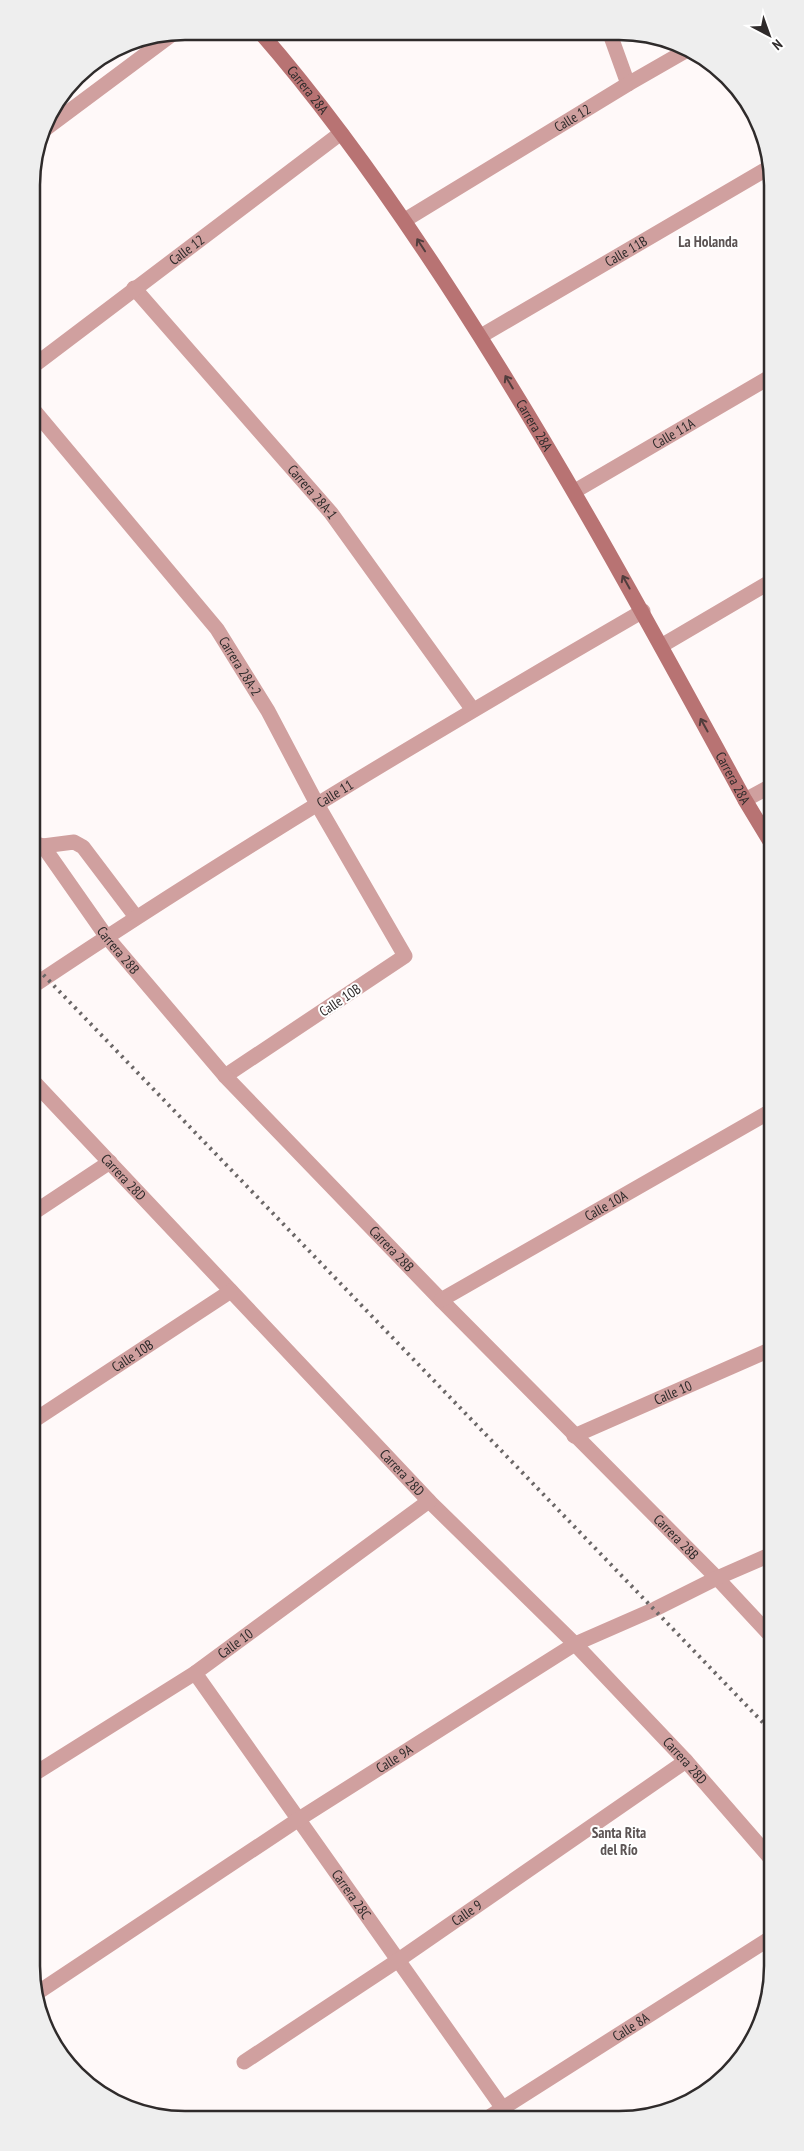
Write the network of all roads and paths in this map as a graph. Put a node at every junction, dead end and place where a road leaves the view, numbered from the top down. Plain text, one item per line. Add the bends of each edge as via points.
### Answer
1 (267, 40) edge
2 (612, 40) edge
3 (164, 41) edge
4 (681, 54) edge
5 (628, 84) junction
6 (54, 122) edge
7 (341, 133) junction
8 (763, 170) edge
9 (405, 220) junction
10 (134, 288) junction
11 (481, 336) junction
12 (40, 361) edge
13 (764, 380) edge
14 (40, 418) edge
15 (575, 490) junction
16 (764, 586) edge
17 (643, 612) junction
18 (661, 646) junction
19 (473, 710) junction
20 (764, 790) edge
21 (745, 800) junction
22 (316, 804) junction
23 (764, 832) edge
24 (40, 845) edge
25 (40, 848) edge
26 (136, 917) junction
27 (106, 936) junction
28 (405, 956) joint
29 (40, 981) edge
30 (225, 1076) junction
31 (40, 1088) edge
32 (764, 1115) edge
33 (110, 1162) junction
34 (40, 1208) edge
35 (231, 1291) junction
36 (441, 1300) junction
37 (764, 1353) edge
38 (40, 1417) edge
39 (574, 1436) junction
40 (429, 1501) junction
41 (764, 1557) edge
42 (717, 1578) junction
43 (764, 1628) edge
44 (574, 1644) junction
45 (195, 1673) junction
46 (686, 1761) junction
47 (40, 1770) edge
48 (299, 1819) junction
49 (764, 1851) edge
50 (764, 1943) edge
51 (398, 1961) junction
52 (42, 1990) edge
53 (244, 2062) dead end
54 (504, 2111) edge
55 (507, 2111) edge

1 - 7 street, Carrera 28A
2 - 5 street
3 - 6 street
4 - 5 street, Calle 12
5 - 9 street, Calle 12
7 - 9 street, Carrera 28A
7 - 10 street, Calle 12
8 - 11 street, Calle 11B
11 -> 9 street, Carrera 28A
10 - 12 street, Calle 12
10 - 19 street, Carrera 28A-1 via 331,513
15 -> 11 street, Carrera 28A
13 - 15 street, Calle 11A
14 - 22 street, Carrera 28A-2 via 217,629 268,711
17 -> 15 street, Carrera 28A
16 - 18 street
17 - 18 street, Carrera 28A
17 - 19 street, Calle 11
21 -> 18 street, Carrera 28A
19 - 22 street, Calle 11
20 - 21 street
21 - 23 street, Carrera 28A
22 - 26 street, Calle 11
22 - 28 street, Carrera 28A-2
24 - 26 street via 74,842 83,847
25 - 27 street, Carrera 28B
26 - 27 street, Calle 11
27 - 29 street, Calle 11
27 - 30 street, Carrera 28B
28 - 30 street, Calle 10B
30 - 36 street, Carrera 28B
31 - 33 street, Carrera 28D
32 - 36 street, Calle 10A
33 - 34 street
33 - 35 street, Carrera 28D
35 - 38 street, Calle 10B
35 - 40 street, Carrera 28D
36 - 39 street, Carrera 28B
37 - 39 street, Calle 10
39 - 42 street, Carrera 28B
40 - 44 street, Carrera 28D
40 - 45 street, Calle 10
41 - 42 street, Calle 9A
42 - 43 street, Carrera 28B
42 - 44 street, Calle 9A
44 - 46 street, Carrera 28D
44 - 48 street, Calle 9A
45 - 47 street, Calle 10
45 - 48 street, Carrera 28C
46 - 49 street, Carrera 28D
46 - 51 street, Calle 9
48 - 51 street, Carrera 28C
48 - 52 street, Calle 9A
50 - 55 street, Calle 8A
51 - 53 street, Calle 9
51 - 54 street, Carrera 28C

